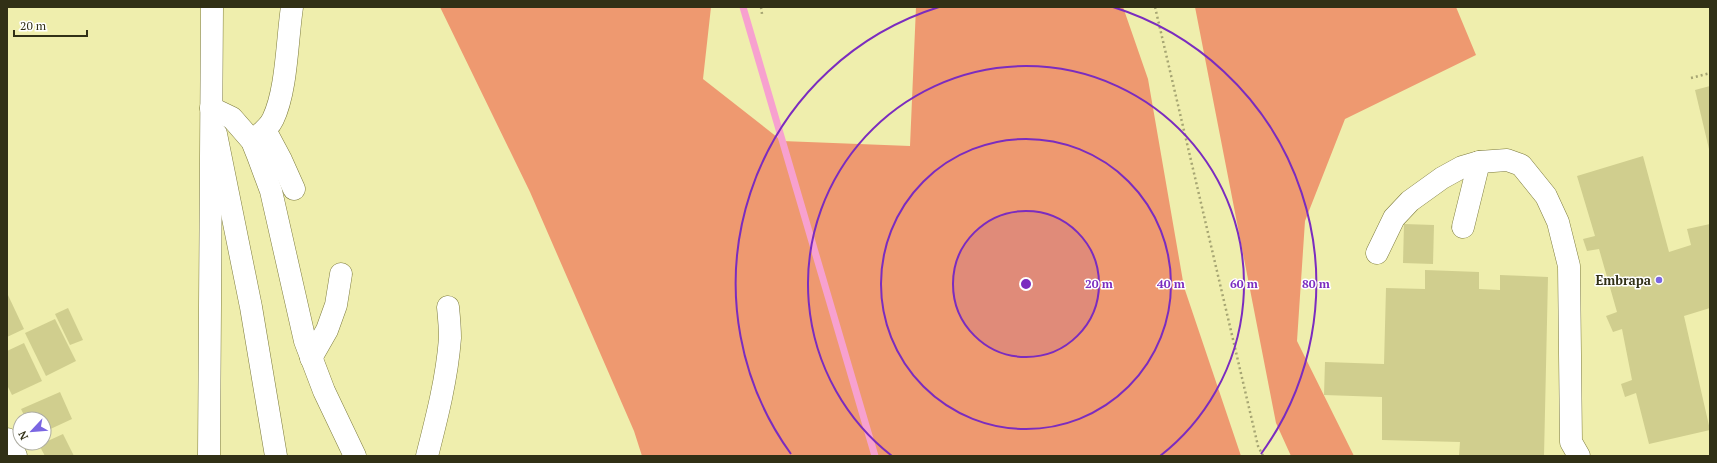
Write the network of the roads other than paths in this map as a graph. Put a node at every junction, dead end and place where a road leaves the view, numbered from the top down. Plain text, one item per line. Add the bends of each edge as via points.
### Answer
1 (212, 7) edge
2 (292, 7) edge
3 (211, 108) junction
4 (258, 136) junction
5 (1479, 162) junction
6 (294, 189) dead end
7 (1463, 227) dead end
8 (1377, 253) dead end
9 (341, 274) dead end
10 (448, 307) dead end
11 (311, 358) junction
12 (7, 439) edge
13 (16, 456) edge
14 (209, 456) edge
15 (276, 456) edge
16 (355, 456) edge
17 (427, 456) edge
18 (1579, 456) edge

1 - 3 main road
2 - 4 main road via 283,86 273,120
3 - 4 main road via 232,118
3 - 14 main road
3 - 15 main road via 252,314
4 - 6 main road via 281,160
4 - 11 main road
5 - 7 main road
5 - 8 main road via 1462,167 1442,178 1410,201 1394,218
5 - 18 main road via 1507,160 1521,166 1546,196 1558,222 1569,266 1571,442
9 - 11 main road via 334,311 327,330
10 - 17 main road via 448,359
11 - 16 main road
12 - 13 main road

